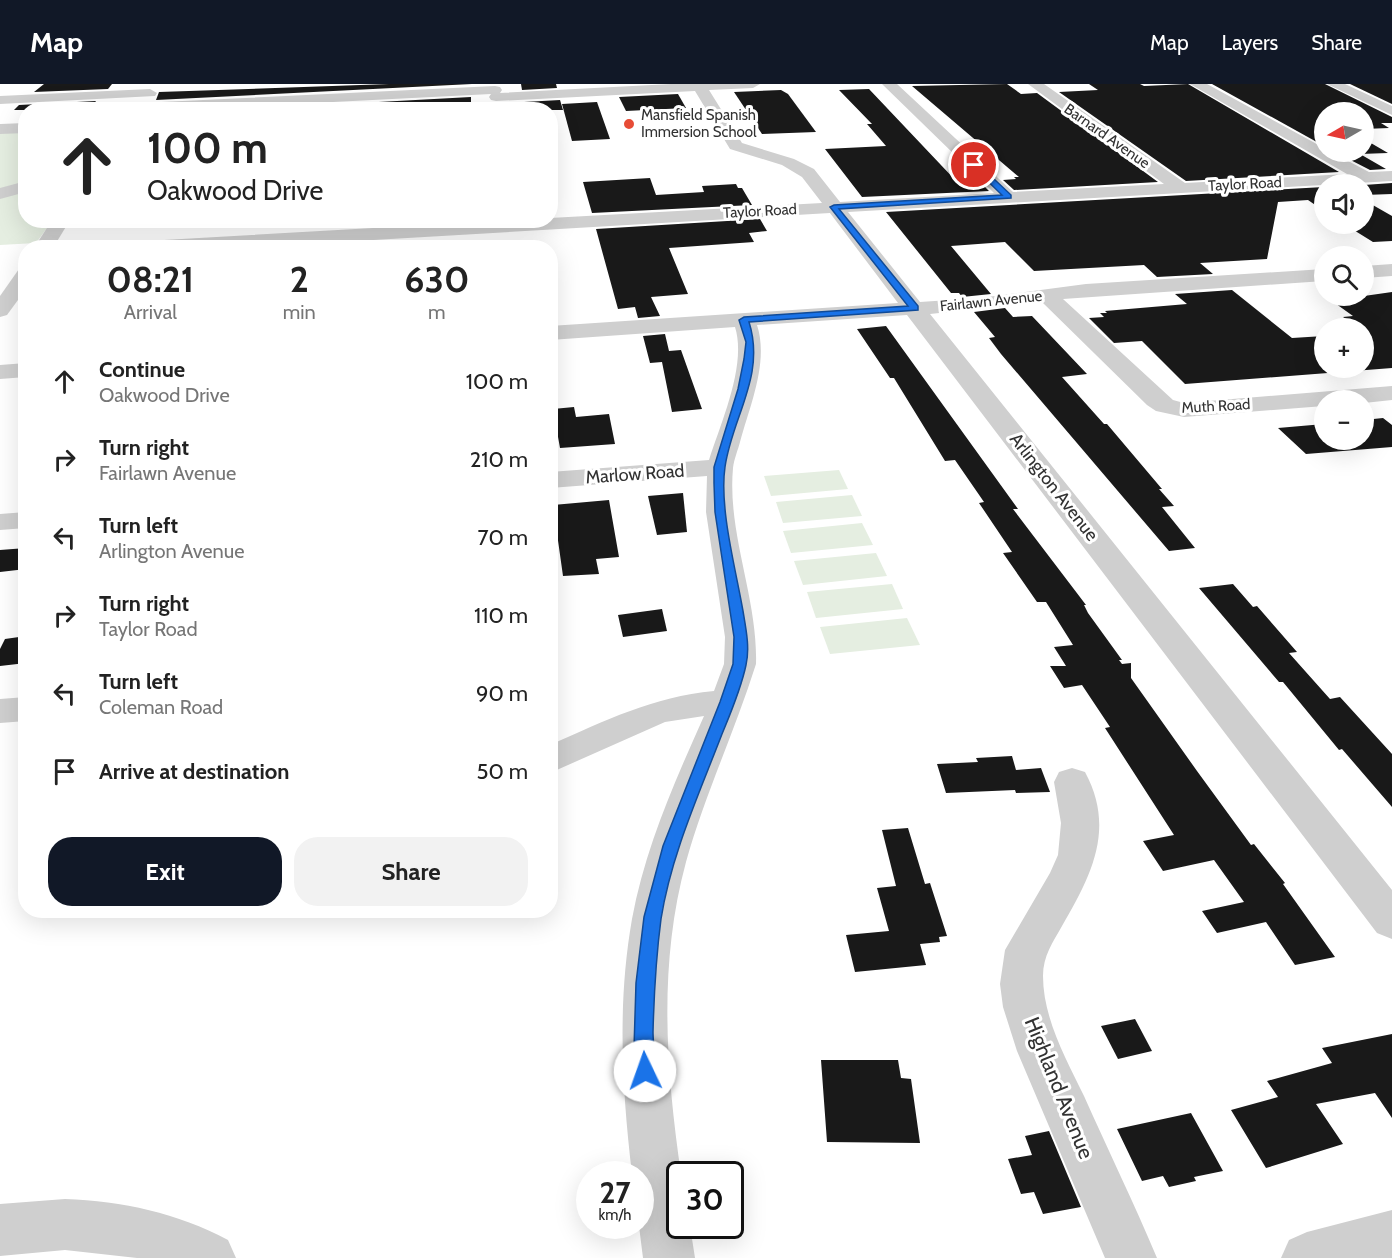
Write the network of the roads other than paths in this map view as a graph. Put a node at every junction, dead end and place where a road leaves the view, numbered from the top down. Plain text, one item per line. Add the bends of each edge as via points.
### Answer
1 (753, 84) edge
2 (889, 84) edge
3 (1035, 84) edge
4 (1197, 84) edge
5 (1334, 84) edge
6 (699, 85) edge
7 (153, 88) edge
8 (496, 95) edge
9 (0, 100) edge
10 (143, 102) edge
11 (334, 102) edge
12 (1392, 111) edge
13 (18, 128) edge
14 (0, 129) edge
15 (1360, 174) edge
16 (1392, 176) edge
17 (1374, 177) edge
18 (1314, 180) edge
19 (1180, 187) junction
20 (18, 188) edge
21 (0, 194) edge
22 (1008, 197) junction
23 (834, 207) junction
24 (558, 221) edge
25 (433, 228) edge
26 (251, 240) edge
27 (1392, 270) edge
28 (1374, 271) edge
29 (18, 272) edge
30 (1314, 276) edge
31 (1047, 295) junction
32 (915, 308) junction
33 (0, 311) edge
34 (744, 320) junction
35 (558, 332) edge
36 (18, 371) edge
37 (0, 372) edge
38 (1392, 393) edge
39 (720, 467) junction
40 (558, 479) edge
41 (18, 521) edge
42 (0, 522) edge
43 (728, 702) junction
44 (18, 710) edge
45 (0, 711) edge
46 (558, 756) edge
47 (1072, 782) dead end
48 (1392, 921) edge
49 (0, 1230) edge
50 (1392, 1236) edge
51 (210, 1258) edge
52 (669, 1258) edge
53 (1131, 1258) edge
54 (1307, 1258) edge

1 - 6 street
2 - 22 street
3 - 19 street, Barnard Avenue
4 - 15 street
5 - 12 street
6 - 8 street
6 - 23 street, Arlington Avenue via 736,146 803,169
7 - 9 street
7 - 10 street
8 - 11 street
13 - 14 street
16 - 17 street, Taylor Road
18 - 19 street, Taylor Road
19 - 22 street, Taylor Road
20 - 21 street
22 - 23 street, Taylor Road
23 - 24 street, Taylor Road
23 - 32 street, Arlington Avenue
25 - 26 street, Taylor Road
27 - 28 street
29 - 33 street
30 - 31 street, Fairlawn Avenue
31 - 32 street, Fairlawn Avenue
31 - 38 street, Muth Road via 1156,400 1173,408
32 - 34 street, Fairlawn Avenue
32 - 48 street, Arlington Avenue
34 - 35 street, Fairlawn Avenue
34 - 39 street via 751,342 749,359
36 - 37 street
39 - 40 street, Marlow Road
39 - 43 street via 720,512 741,637 740,664
41 - 42 street
43 - 46 street via 655,713
43 - 52 street via 671,846 653,917 645,983 644,1059
44 - 45 street
47 - 53 street, Highland Avenue via 1081,818 1080,849 1068,879 1029,944 1021,976 1028,1021
49 - 51 street via 48,1225 109,1228 151,1234
50 - 54 street

